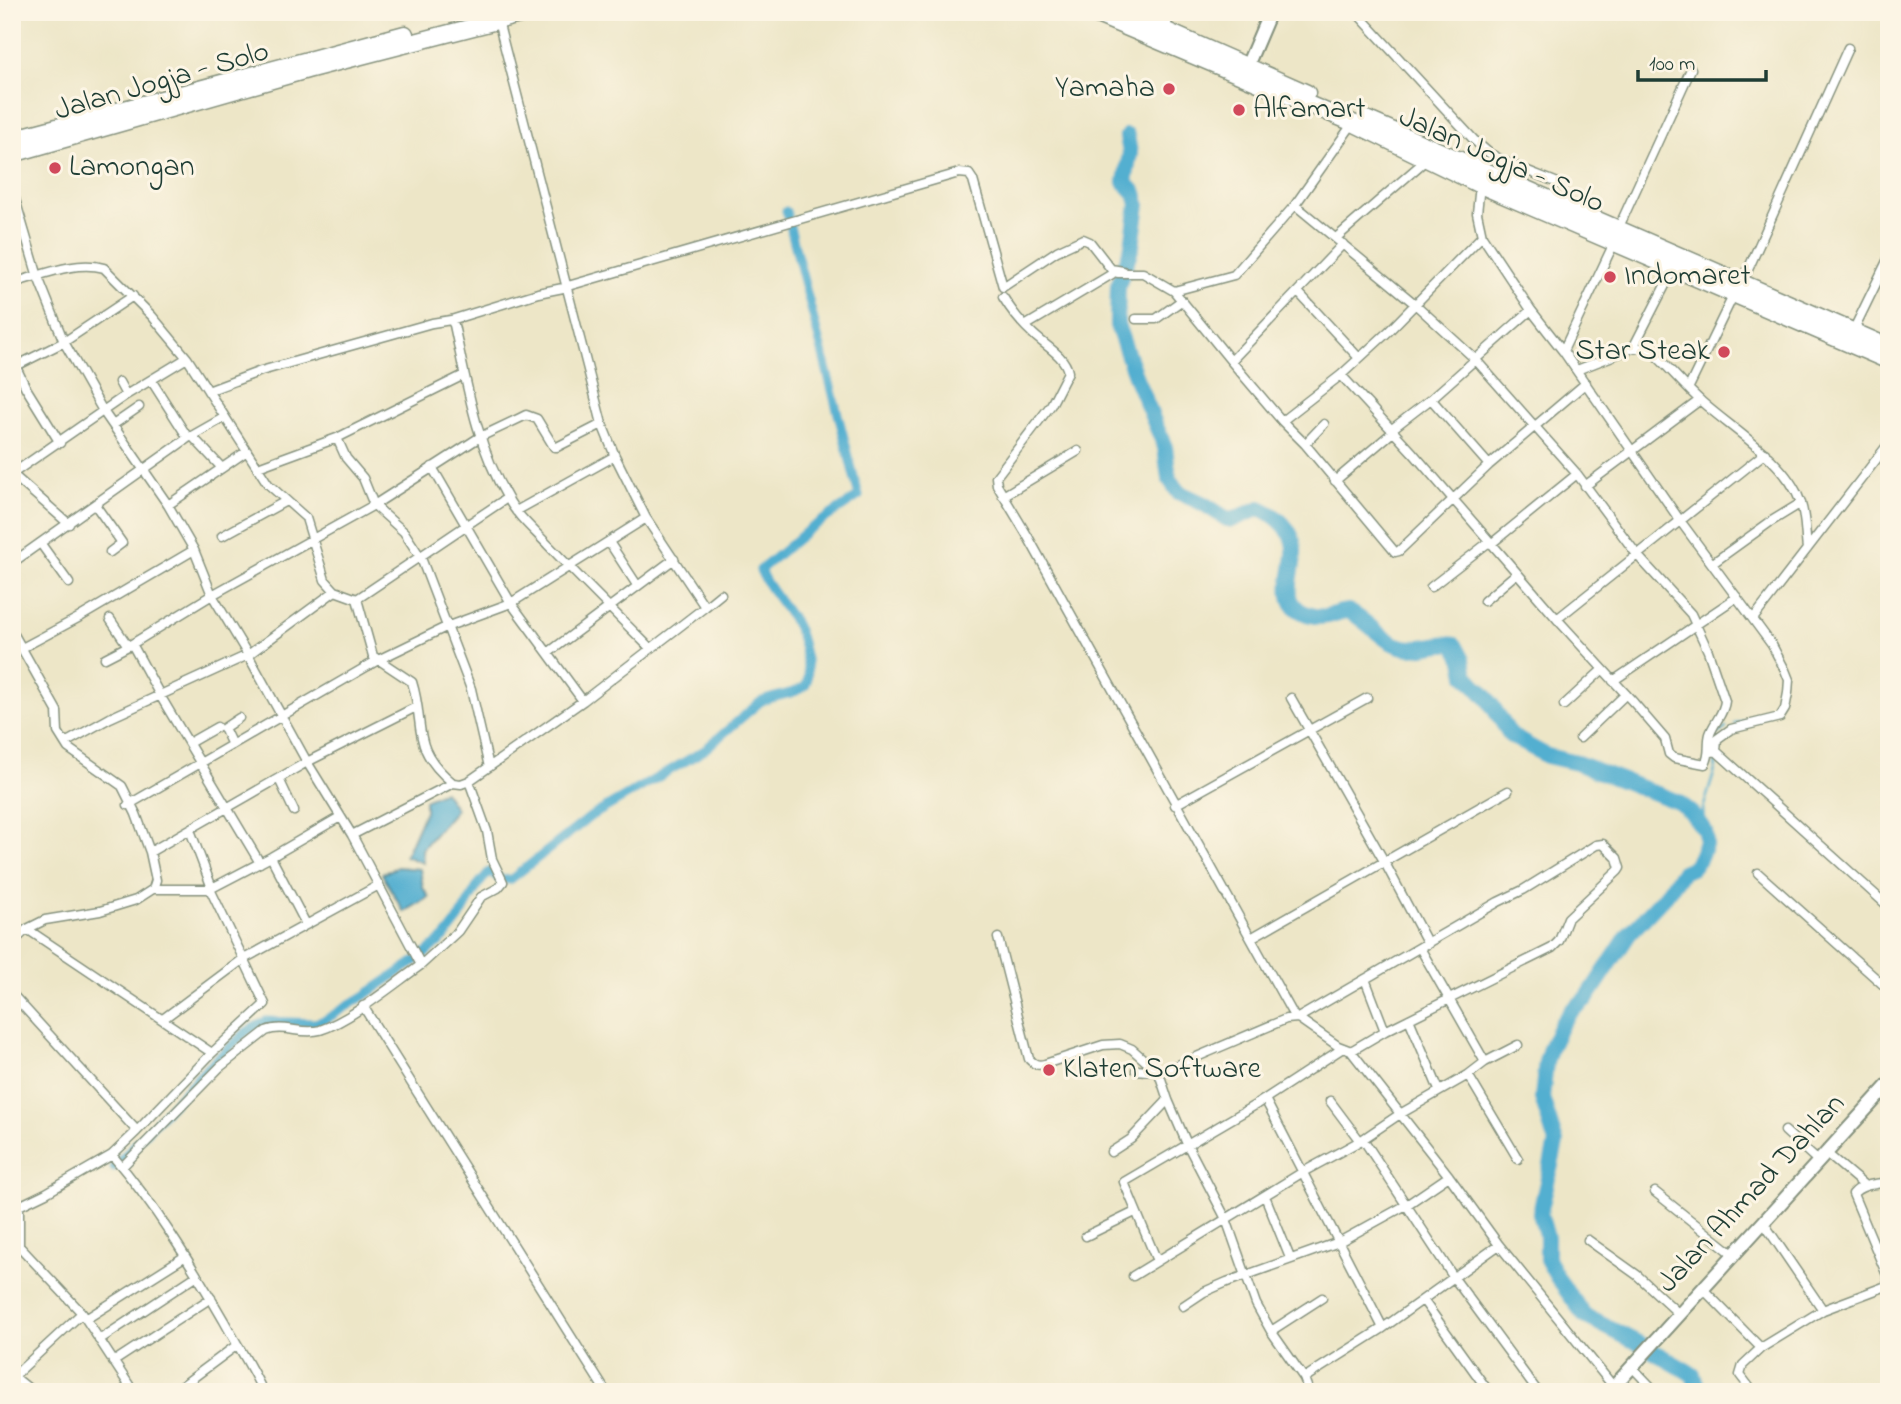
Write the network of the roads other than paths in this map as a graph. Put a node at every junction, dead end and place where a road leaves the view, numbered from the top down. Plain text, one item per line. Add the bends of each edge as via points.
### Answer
1 (531, 12) edge
2 (1090, 12) edge
3 (1124, 12) edge
4 (1170, 12) edge
5 (1270, 12) edge
6 (1356, 12) edge
7 (494, 17) edge
8 (1165, 31) junction
9 (1849, 48) dead end
10 (1691, 69) dead end
11 (1245, 71) junction
12 (1353, 123) junction
13 (12, 139) edge
14 (12, 154) edge
15 (1426, 160) junction
16 (1480, 185) junction
17 (1563, 185) dead end
18 (12, 189) edge
19 (1294, 205) junction
20 (1557, 211) junction
21 (1482, 236) junction
22 (1615, 236) junction
23 (1340, 241) junction
24 (1889, 257) edge
25 (1674, 268) junction
26 (1119, 273) junction
27 (38, 277) junction
28 (12, 283) edge
29 (568, 286) junction
30 (1738, 289) junction
31 (1174, 291) junction
32 (1298, 292) junction
33 (133, 296) junction
34 (1003, 298) dead end
35 (1181, 300) junction
36 (1416, 304) junction
37 (1531, 310) junction
38 (1136, 319) dead end
39 (451, 320) junction
40 (1025, 326) junction
41 (1853, 331) junction
42 (64, 342) junction
43 (1889, 347) edge
44 (1633, 348) junction
45 (1563, 351) junction
46 (187, 358) junction
47 (1359, 358) junction
48 (1475, 359) junction
49 (1231, 361) junction
50 (1889, 361) edge
51 (13, 365) edge
52 (1577, 370) junction
53 (464, 375) junction
54 (1341, 375) junction
55 (150, 380) junction
56 (119, 382) dead end
57 (1586, 383) junction
58 (1689, 387) junction
59 (208, 391) junction
60 (126, 395) junction
61 (1431, 399) junction
62 (1700, 400) junction
63 (139, 407) dead end
64 (103, 411) junction
65 (225, 417) junction
66 (1282, 421) junction
67 (602, 424) junction
68 (1324, 424) dead end
69 (113, 425) junction
70 (1533, 426) junction
71 (1393, 430) junction
72 (190, 437) junction
73 (480, 437) junction
74 (337, 438) junction
75 (60, 443) junction
76 (1889, 443) edge
77 (1305, 444) junction
78 (1078, 451) dead end
79 (1633, 451) junction
80 (247, 452) junction
81 (1765, 453) junction
82 (615, 456) junction
83 (1489, 465) junction
84 (258, 467) junction
85 (432, 467) junction
86 (222, 468) junction
87 (144, 470) junction
88 (12, 474) edge
89 (1577, 474) junction
90 (1335, 481) junction
91 (1585, 486) junction
92 (1003, 496) junction
93 (508, 498) junction
94 (1452, 499) junction
95 (286, 501) junction
96 (1801, 503) junction
97 (168, 505) junction
98 (374, 505) junction
99 (96, 506) junction
100 (516, 511) junction
101 (646, 518) junction
102 (1681, 522) junction
103 (69, 524) junction
104 (467, 525) junction
105 (222, 536) dead end
106 (311, 539) junction
107 (609, 542) junction
108 (1490, 543) junction
109 (41, 544) junction
110 (1807, 549) junction
111 (194, 550) junction
112 (110, 552) dead end
113 (1638, 556) junction
114 (421, 558) junction
115 (674, 559) junction
116 (12, 563) edge
117 (1713, 563) junction
118 (569, 566) junction
119 (1517, 573) junction
120 (69, 583) dead end
121 (637, 585) junction
122 (1431, 587) dead end
123 (335, 591) junction
124 (721, 594) dead end
125 (212, 595) junction
126 (1737, 597) junction
127 (357, 599) junction
128 (1484, 601) dead end
129 (511, 603) junction
130 (609, 606) junction
131 (705, 607) junction
132 (110, 619) dead end
133 (1557, 619) junction
134 (1753, 619) junction
135 (1697, 625) junction
136 (446, 627) junction
137 (12, 631) edge
138 (130, 645) junction
139 (22, 648) junction
140 (650, 648) junction
141 (548, 653) junction
142 (248, 655) junction
143 (105, 658) dead end
144 (378, 660) junction
145 (1602, 670) junction
146 (1613, 681) junction
147 (1626, 694) junction
148 (161, 697) junction
149 (1291, 698) dead end
150 (1367, 698) dead end
151 (583, 701) junction
152 (1564, 705) dead end
153 (416, 707) junction
154 (281, 715) junction
155 (239, 718) dead end
156 (216, 727) dead end
157 (1310, 731) junction
158 (1580, 738) dead end
159 (65, 743) junction
160 (189, 743) junction
161 (232, 745) junction
162 (1713, 752) junction
163 (307, 762) junction
164 (200, 764) junction
165 (489, 766) junction
166 (279, 779) junction
167 (469, 781) junction
168 (453, 783) junction
169 (1508, 791) dead end
170 (130, 804) junction
171 (1175, 805) junction
172 (228, 808) junction
173 (294, 811) dead end
174 (340, 817) junction
175 (190, 831) junction
176 (352, 835) junction
177 (150, 852) junction
178 (271, 857) junction
179 (1384, 861) junction
180 (260, 863) junction
181 (1758, 873) dead end
182 (379, 885) junction
183 (153, 888) junction
184 (211, 888) junction
185 (1889, 907) edge
186 (306, 924) junction
187 (27, 929) junction
188 (998, 938) dead end
189 (1251, 938) junction
190 (12, 943) edge
191 (1424, 946) junction
192 (243, 959) junction
193 (421, 965) junction
194 (1365, 979) junction
195 (1889, 990) edge
196 (12, 994) edge
197 (1450, 999) junction
198 (363, 1006) junction
199 (1296, 1018) junction
200 (163, 1019) junction
201 (1409, 1019) junction
202 (1385, 1031) junction
203 (1518, 1045) dead end
204 (1347, 1050) junction
205 (212, 1054) junction
206 (1485, 1062) junction
207 (1136, 1070) dead end
208 (1158, 1072) junction
209 (1468, 1074) junction
210 (1889, 1084) edge
211 (1439, 1090) junction
212 (1265, 1098) junction
213 (1168, 1100) junction
214 (1330, 1101) dead end
215 (1400, 1114) junction
216 (137, 1131) junction
217 (1785, 1131) dead end
218 (1362, 1140) junction
219 (1187, 1144) junction
220 (1111, 1152) dead end
221 (113, 1155) junction
222 (1822, 1157) junction
223 (1518, 1159) dead end
224 (122, 1167) junction
225 (1303, 1172) junction
226 (1449, 1176) junction
227 (1889, 1182) edge
228 (1865, 1186) junction
229 (1655, 1192) dead end
230 (1265, 1196) junction
231 (1408, 1204) junction
232 (15, 1205) edge
233 (1135, 1212) junction
234 (1226, 1219) junction
235 (1763, 1222) junction
236 (1086, 1236) dead end
237 (1588, 1240) dead end
238 (1339, 1242) junction
239 (1499, 1245) junction
240 (15, 1248) edge
241 (1734, 1254) junction
242 (184, 1257) junction
243 (1290, 1258) junction
244 (1157, 1261) junction
245 (197, 1276) junction
246 (1133, 1276) dead end
247 (1247, 1277) junction
248 (1454, 1278) junction
249 (1889, 1282) edge
250 (1702, 1288) junction
251 (211, 1298) junction
252 (1322, 1298) dead end
253 (1423, 1300) junction
254 (1183, 1306) dead end
255 (1823, 1310) junction
256 (1678, 1313) junction
257 (84, 1316) junction
258 (1383, 1328) junction
259 (1271, 1331) junction
260 (99, 1340) junction
261 (237, 1345) junction
262 (1761, 1348) junction
263 (113, 1362) junction
264 (1632, 1367) junction
265 (13, 1376) edge
266 (1304, 1378) junction
267 (186, 1383) junction
268 (128, 1390) edge
269 (1611, 1390) edge
270 (33, 1392) edge
271 (173, 1392) edge
272 (193, 1392) edge
273 (264, 1392) edge
274 (606, 1392) edge
275 (1309, 1392) edge
276 (1489, 1392) edge
277 (1538, 1392) edge
278 (1656, 1392) edge
279 (1753, 1392) edge

1 - 7 highway, Jalan Jogja - Solo
2 - 11 highway, Jalan Jogja - Solo
3 - 8 highway
4 - 8 street
5 - 11 street
6 - 17 street via 1474,141 1508,163
7 - 13 highway via 309,58
7 - 14 highway, Jalan Jogja - Solo
7 - 29 street
8 - 11 highway
9 - 30 street
10 - 22 street
11 - 12 highway, Jalan Jogja - Solo
11 - 20 highway
12 - 15 highway, Jalan Jogja - Solo
12 - 19 street
15 - 16 highway, Jalan Jogja - Solo
15 - 23 street
16 - 20 highway, Jalan Jogja - Solo
16 - 21 street via 1477,213
18 - 27 street
19 - 23 street
19 - 31 street via 1234,275
20 - 22 highway, Jalan Jogja - Solo
21 - 36 street
21 - 37 street
22 - 25 highway, Jalan Jogja - Solo
22 - 30 highway, Jalan Jogja - Solo
22 - 45 street
23 - 32 street
23 - 36 street
24 - 41 street
25 - 30 highway, Jalan Jogja - Solo
25 - 44 street
26 - 29 street via 1083,239 1003,288 973,180 969,174 959,173
26 - 31 street via 1143,273
26 - 40 street
27 - 28 street
27 - 33 street via 93,265 104,268
27 - 42 street
29 - 39 street
29 - 67 street
30 - 41 highway, Jalan Jogja - Solo
30 - 50 highway, Jalan Jogja - Solo
30 - 58 street
31 - 35 street
32 - 47 street
32 - 49 street
33 - 42 street
33 - 46 street
34 - 40 street
35 - 38 street via 1156,318
35 - 49 street
36 - 47 street
36 - 48 street
37 - 45 street
37 - 48 street
39 - 53 street
39 - 59 street via 261,371
40 - 92 street via 1068,372 1051,405 996,477
41 - 43 highway, Jalan Jogja - Solo
42 - 51 street
42 - 64 street
44 - 52 street
44 - 58 street via 1648,348
45 - 52 street
46 - 55 street
46 - 59 street
47 - 54 street
48 - 61 street
48 - 70 street
49 - 66 street
51 - 75 street
52 - 57 street
53 - 73 street
53 - 74 street
54 - 66 street
54 - 71 street
55 - 60 street
55 - 72 street
56 - 60 street
57 - 70 street
57 - 79 street
58 - 62 street
59 - 65 street
60 - 64 street
61 - 71 street
61 - 83 street
62 - 79 street
62 - 81 street
63 - 69 street
64 - 69 street
64 - 75 street
65 - 72 street
65 - 80 street
66 - 77 street
67 - 73 street via 557,447 537,419 526,415
67 - 82 street
68 - 77 street
69 - 87 street
70 - 83 street
70 - 89 street
71 - 90 street
71 - 94 street
72 - 86 street
72 - 87 street
73 - 85 street
73 - 93 street
74 - 84 street
74 - 98 street
75 - 88 street
76 - 110 street
77 - 90 street
78 - 92 street
79 - 91 street
79 - 102 street
80 - 84 street
80 - 86 street
81 - 96 street
81 - 102 street
82 - 100 street
82 - 101 street
83 - 94 street
84 - 95 street
85 - 98 street
85 - 104 street
86 - 97 street
87 - 97 street
87 - 99 street
88 - 103 street
89 - 91 street
89 - 108 street
90 - 94 street via 1395,552
91 - 113 street
92 - 171 street
93 - 100 street
93 - 104 street
94 - 108 street
95 - 105 street
95 - 106 street via 306,518
96 - 110 street
96 - 117 street
97 - 111 street
98 - 106 street
98 - 114 street via 404,532
99 - 103 street
99 - 112 street via 122,543
100 - 118 street
101 - 107 street
101 - 115 street
102 - 113 street
102 - 117 street
103 - 109 street
104 - 114 street
104 - 129 street
106 - 123 street via 325,580
106 - 125 street
107 - 118 street
107 - 121 street
108 - 119 street
108 - 122 street
109 - 116 street
109 - 120 street
110 - 134 street
111 - 125 street
111 - 139 street
113 - 133 street
113 - 135 street
114 - 127 street
114 - 136 street
115 - 121 street
115 - 131 street
117 - 126 street
118 - 129 street
118 - 130 street
119 - 128 street
119 - 133 street
121 - 130 street
123 - 127 street
123 - 142 street
124 - 131 street
125 - 138 street
125 - 142 street
126 - 134 street
126 - 135 street
127 - 144 street
129 - 136 street
129 - 141 street
130 - 140 street
130 - 141 street
131 - 140 street
132 - 138 street
133 - 145 street
134 - 162 street via 1785,670 1785,709 1775,719 1723,733
135 - 146 street
135 - 162 street via 1725,701 1710,734
136 - 144 street
136 - 165 street via 471,689
137 - 139 street
138 - 143 street
138 - 148 street
139 - 159 street via 57,711 57,726
140 - 151 street
141 - 151 street
142 - 148 street
142 - 154 street
144 - 153 street via 412,682
144 - 154 street
145 - 146 street
145 - 152 street
146 - 147 street
147 - 158 street
147 - 162 street via 1665,739 1674,758 1701,765
148 - 159 street
148 - 160 street
149 - 157 street
150 - 157 street
151 - 165 street
153 - 163 street
153 - 168 street via 422,744
154 - 161 street
154 - 163 street
155 - 161 street via 224,728
156 - 160 street
157 - 171 street
157 - 179 street
159 - 170 street via 118,783
160 - 164 street
161 - 164 street
162 - 185 street
163 - 166 street
163 - 174 street
164 - 170 street
164 - 172 street
165 - 167 street
166 - 172 street
166 - 173 street
167 - 168 street
167 - 193 street via 503,882 481,897 458,932
168 - 176 street
169 - 179 street
170 - 177 street
171 - 189 street
172 - 175 street
172 - 180 street
174 - 176 street
174 - 178 street
175 - 177 street
175 - 184 street
176 - 182 street
177 - 183 street via 156,874
178 - 180 street
178 - 186 street
179 - 189 street
179 - 191 street
180 - 184 street
181 - 195 street
182 - 186 street
182 - 193 street
183 - 184 street
183 - 187 street via 136,900 45,920
184 - 192 street
186 - 192 street
187 - 190 street
187 - 200 street
188 - 208 street via 1034,1064 1119,1044 1132,1049
189 - 199 street
191 - 194 street
191 - 197 street
191 - 197 street via 1595,845 1606,846 1620,862 1618,871 1567,918 1552,948
192 - 200 street
192 - 205 street via 265,1004
193 - 198 street
194 - 199 street
194 - 202 street
196 - 216 street
197 - 201 street
197 - 206 street
198 - 224 street via 320,1030 266,1031 220,1067
198 - 274 street
199 - 204 street
199 - 208 street
200 - 205 street
201 - 202 street
201 - 211 street
202 - 204 street
203 - 206 street
204 - 212 street
204 - 215 street
205 - 216 street
206 - 209 street
207 - 208 street
208 - 213 street
209 - 211 street
209 - 223 street
210 - 222 street, Jalan Ahmad Dahlan
211 - 215 street
212 - 219 street
212 - 225 street
213 - 219 street
213 - 220 street via 1137,1134
214 - 218 street
215 - 218 street
215 - 226 street
216 - 221 street
217 - 222 street
218 - 225 street
218 - 231 street
219 - 233 street via 1124,1182
219 - 234 street
221 - 224 street
221 - 232 street
222 - 228 street
222 - 235 street, Jalan Ahmad Dahlan
224 - 242 street
225 - 230 street
225 - 238 street
226 - 231 street
226 - 239 street
227 - 228 street
228 - 249 street via 1853,1196
229 - 241 street
230 - 234 street
230 - 243 street
231 - 238 street
231 - 248 street
232 - 240 street
233 - 236 street
233 - 244 street
234 - 244 street
234 - 247 street
235 - 241 street, Jalan Ahmad Dahlan
235 - 255 street
237 - 256 street via 1637,1275
238 - 243 street
238 - 258 street
239 - 248 street
239 - 269 street
240 - 257 street
241 - 250 street, Jalan Ahmad Dahlan
242 - 245 street
242 - 257 street
243 - 247 street
244 - 246 street
245 - 251 street
245 - 260 street
247 - 254 street via 1216,1287
247 - 259 street
248 - 253 street
248 - 277 street
249 - 255 street
250 - 256 street, Jalan Ahmad Dahlan
250 - 262 street
251 - 261 street
251 - 263 street
252 - 259 street
253 - 258 street
253 - 276 street
255 - 262 street
256 - 264 street, Jalan Ahmad Dahlan
257 - 260 street
257 - 265 street
258 - 266 street
259 - 266 street
260 - 263 street
261 - 267 street
261 - 273 street
262 - 279 street via 1743,1365 1740,1375
263 - 268 street
264 - 269 street, Jalan Ahmad Dahlan
264 - 278 street
265 - 270 street
266 - 275 street
267 - 271 street
267 - 272 street

